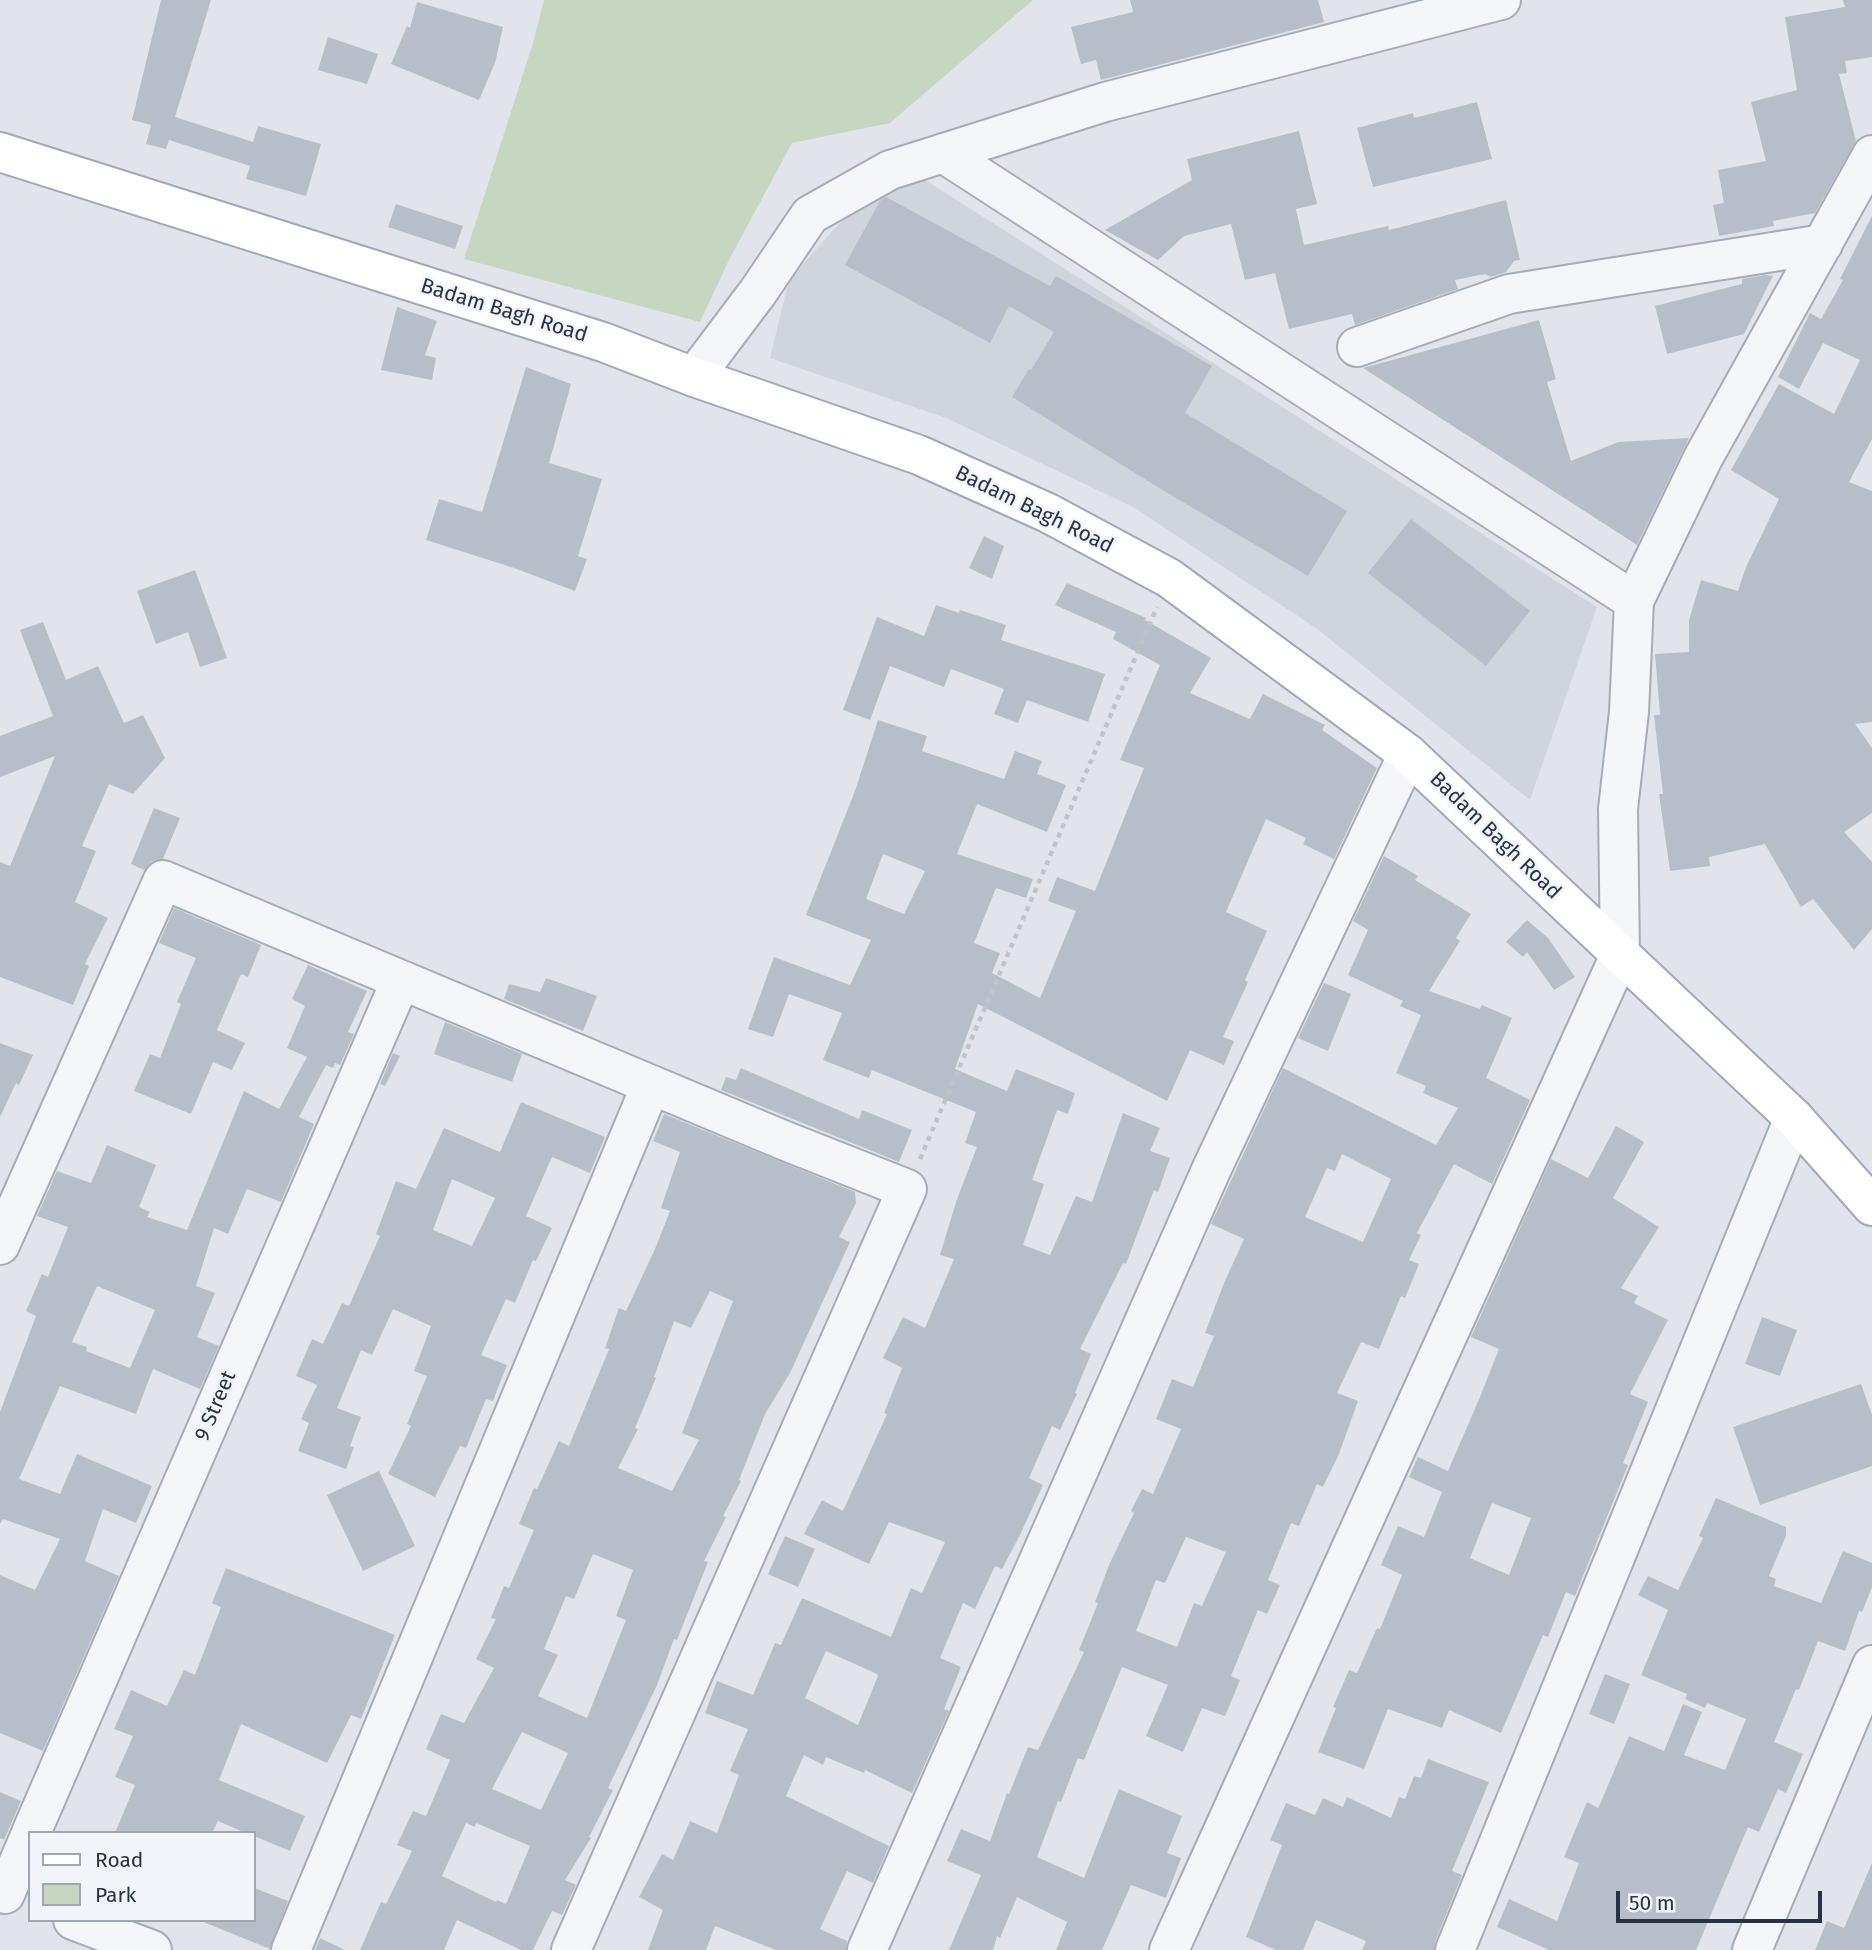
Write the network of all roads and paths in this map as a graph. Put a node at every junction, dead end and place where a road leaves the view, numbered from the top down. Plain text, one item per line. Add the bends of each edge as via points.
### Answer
1 (1487, 2) edge
2 (0, 152) edge
3 (943, 153) junction
4 (1872, 155) edge
5 (1823, 244) junction
6 (1357, 347) dead end
7 (694, 377) junction
8 (1170, 578) junction
9 (1633, 601) junction
10 (1408, 754) junction
11 (1620, 956) junction
12 (401, 980) junction
13 (651, 1085) junction
14 (1794, 1118) junction
15 (907, 1189) junction
16 (1872, 1206) edge
17 (0, 1244) edge
18 (1872, 1665) edge
19 (33, 1831) edge
20 (28, 1844) edge
21 (11, 1897) edge
22 (78, 1922) edge
23 (152, 1950) edge
24 (291, 1950) edge
25 (570, 1950) edge
26 (867, 1950) edge
27 (1169, 1950) edge
28 (1455, 1950) edge
29 (1752, 1950) edge

1 - 3 street via 1105,102
2 - 7 main road, Badam Bagh Road via 603,342
3 - 7 street via 890,170 810,215
3 - 9 street
4 - 5 street
5 - 6 street via 1508,294
5 - 9 street via 1703,457
7 - 8 main road, Badam Bagh Road via 919,455 1048,513
8 - 10 main road, Badam Bagh Road
8 - 15 path
9 - 11 street via 1629,712 1618,809
10 - 11 main road, Badam Bagh Road
10 - 26 street via 1212,1168
11 - 14 main road, Badam Bagh Road
11 - 27 street
12 - 13 street
12 - 17 street via 163,880
12 - 19 street, 9 Street
13 - 15 street
13 - 24 street
14 - 16 main road, Badam Bagh Road
14 - 28 street
15 - 25 street
18 - 29 street
20 - 21 street, 9 Street
22 - 23 street

